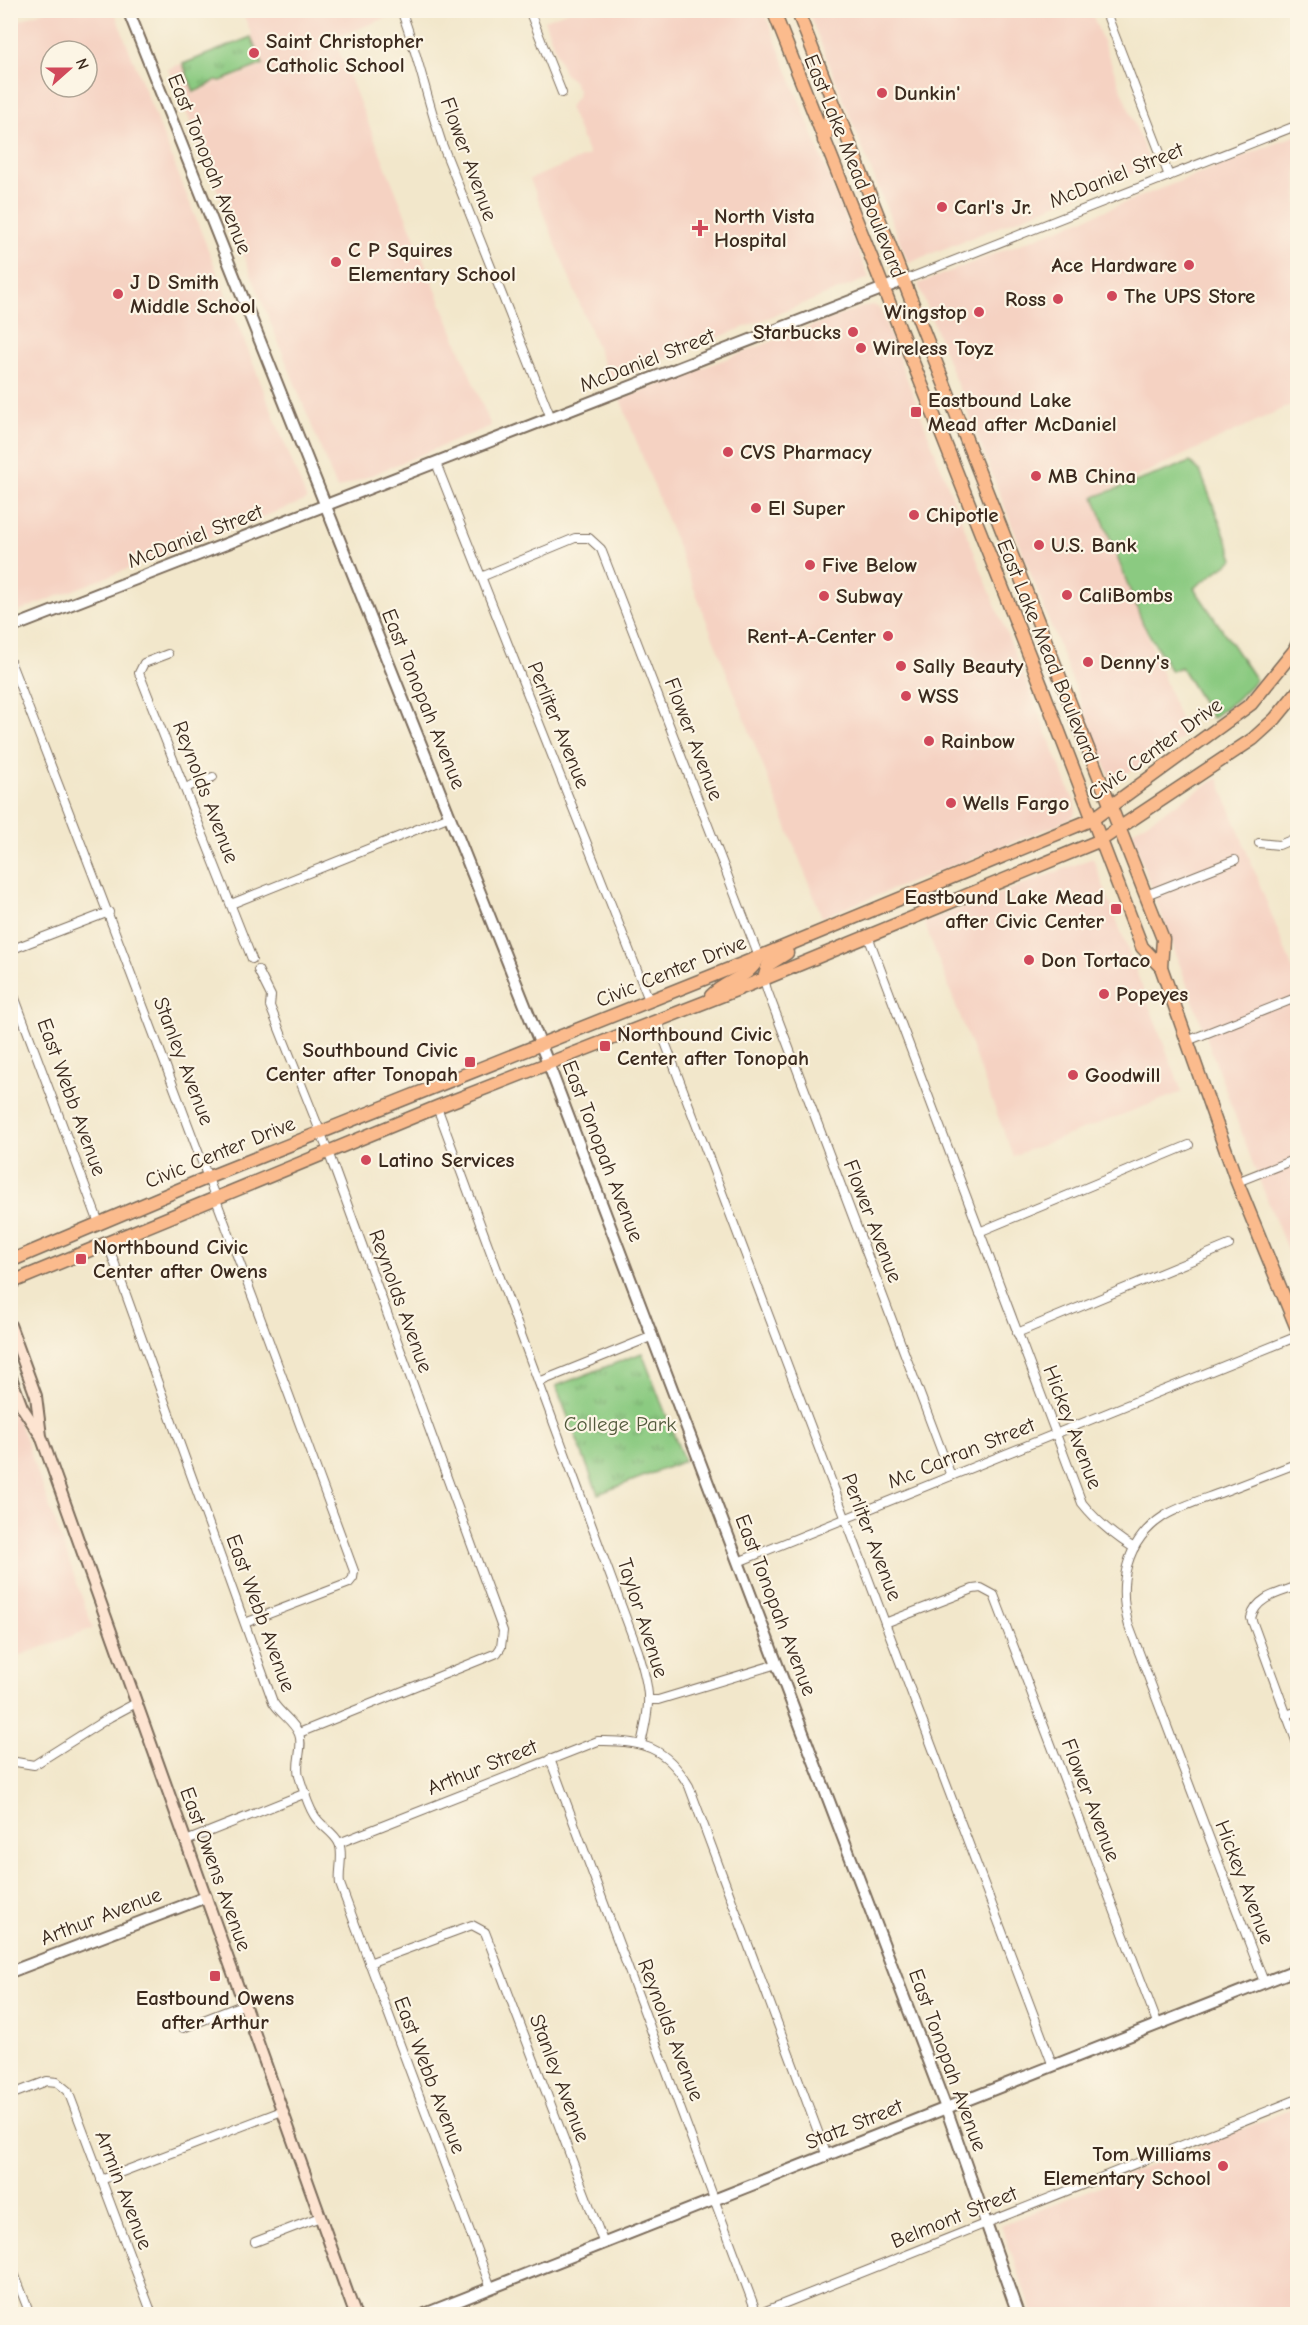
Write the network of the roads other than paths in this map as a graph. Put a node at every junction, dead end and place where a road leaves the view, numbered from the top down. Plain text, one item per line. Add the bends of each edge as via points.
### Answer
1 (128, 10) edge
2 (401, 10) edge
3 (529, 10) edge
4 (773, 10) edge
5 (796, 10) edge
6 (1105, 10) edge
7 (562, 93) dead end
8 (831, 98) junction
9 (1298, 124) edge
10 (824, 141) junction
11 (1169, 176) junction
12 (902, 281) junction
13 (883, 289) junction
14 (551, 418) junction
15 (436, 463) junction
16 (326, 506) junction
17 (999, 526) junction
18 (980, 534) junction
19 (481, 577) junction
20 (10, 628) edge
21 (1298, 643) edge
22 (168, 654) dead end
23 (10, 661) edge
24 (1298, 691) edge
25 (213, 777) dead end
26 (185, 788) junction
27 (1110, 806) junction
28 (450, 816) junction
29 (1093, 819) junction
30 (1119, 827) junction
31 (1298, 837) edge
32 (1101, 840) junction
33 (1259, 843) dead end
34 (1235, 860) dead end
35 (1146, 895) junction
36 (231, 904) junction
37 (109, 912) junction
38 (812, 935) junction
39 (868, 936) junction
40 (10, 950) edge
41 (759, 957) junction
42 (252, 959) dead end
43 (1161, 967) junction
44 (258, 970) dead end
45 (764, 978) junction
46 (10, 985) edge
47 (1298, 997) edge
48 (649, 1000) junction
49 (706, 1002) junction
50 (657, 1021) junction
51 (1187, 1041) junction
52 (541, 1044) junction
53 (548, 1063) junction
54 (437, 1107) junction
55 (320, 1132) junction
56 (1189, 1145) dead end
57 (328, 1153) junction
58 (1298, 1158) edge
59 (209, 1178) junction
60 (1237, 1182) junction
61 (217, 1198) junction
62 (99, 1223) junction
63 (979, 1232) junction
64 (107, 1242) junction
65 (1229, 1245) dead end
66 (10, 1261) edge
67 (10, 1283) edge
68 (1296, 1323) edge
69 (10, 1325) edge
70 (1017, 1334) junction
71 (653, 1336) junction
72 (1298, 1336) edge
73 (10, 1375) edge
74 (539, 1382) junction
75 (1056, 1434) junction
76 (41, 1436) junction
77 (1298, 1463) edge
78 (951, 1476) junction
79 (846, 1519) junction
80 (1134, 1548) junction
81 (738, 1562) junction
82 (1298, 1586) edge
83 (245, 1623) junction
84 (885, 1623) junction
85 (777, 1664) junction
86 (649, 1700) junction
87 (136, 1703) junction
88 (1298, 1711) edge
89 (1286, 1715) junction
90 (299, 1733) junction
91 (641, 1744) junction
92 (1298, 1746) edge
93 (550, 1759) junction
94 (10, 1761) edge
95 (306, 1793) junction
96 (186, 1841) junction
97 (339, 1844) junction
98 (206, 1897) junction
99 (369, 1963) junction
100 (1298, 1969) edge
101 (10, 1972) edge
102 (1264, 1983) junction
103 (245, 2004) junction
104 (1158, 2025) junction
105 (183, 2028) dead end
106 (1053, 2066) junction
107 (10, 2095) edge
108 (1298, 2099) edge
109 (946, 2108) junction
110 (282, 2111) junction
111 (827, 2156) junction
112 (101, 2180) junction
113 (715, 2200) junction
114 (320, 2217) junction
115 (987, 2223) junction
116 (255, 2242) dead end
117 (604, 2244) junction
118 (10, 2263) edge
119 (491, 2289) junction
120 (30, 2314) edge
121 (152, 2314) edge
122 (355, 2314) edge
123 (425, 2314) edge
124 (758, 2314) edge
125 (1018, 2314) edge

1 - 16 street, East Tonopah Avenue
2 - 14 street, Flower Avenue via 442,144
3 - 7 street
4 - 10 main road, East Lake Mead Boulevard
5 - 8 main road, East Lake Mead Boulevard
6 - 11 street
8 - 10 main road
8 - 12 main road, East Lake Mead Boulevard
9 - 11 street, McDaniel Street
10 - 13 main road, East Lake Mead Boulevard
11 - 12 street, McDaniel Street
12 - 13 street, McDaniel Street
12 - 17 main road, East Lake Mead Boulevard
13 - 14 street, McDaniel Street
13 - 18 main road, East Lake Mead Boulevard
14 - 15 street, McDaniel Street
15 - 16 street, McDaniel Street
15 - 19 street, Perliter Avenue
16 - 20 street, McDaniel Street
16 - 28 street, East Tonopah Avenue
17 - 18 main road
17 - 27 main road, East Lake Mead Boulevard
18 - 29 main road, East Lake Mead Boulevard
19 - 41 street, Flower Avenue via 575,538 590,538 601,549
19 - 48 street, Perliter Avenue
21 - 27 main road, Civic Center Drive via 1251,704
22 - 26 street, Reynolds Avenue via 144,663 139,673
23 - 37 street, Stanley Avenue
24 - 30 main road, Civic Center Drive via 1253,740
25 - 26 street
26 - 36 street, Reynolds Avenue
27 - 29 main road, Civic Center Drive
27 - 30 main road, East Lake Mead Boulevard
28 - 36 street
28 - 52 street, East Tonopah Avenue
29 - 32 main road, East Lake Mead Boulevard
29 - 38 main road, Civic Center Drive
30 - 32 main road, Civic Center Drive
30 - 35 main road, East Lake Mead Boulevard
31 - 33 street via 1279,845
32 - 39 main road, Civic Center Drive
32 - 43 main road, East Lake Mead Boulevard via 1142,947
34 - 35 street
35 - 43 main road, East Lake Mead Boulevard via 1163,939
36 - 42 street, Reynolds Avenue
37 - 40 street
37 - 59 street, Stanley Avenue
38 - 41 main road, Civic Center Drive
38 - 45 main road via 772,961
39 - 45 main road, Civic Center Drive
39 - 63 street, Hickey Avenue
41 - 48 main road, Civic Center Drive
41 - 49 main road via 750,972 720,988
43 - 51 main road, East Lake Mead Boulevard
44 - 55 street, Reynolds Avenue
45 - 49 main road, Civic Center Drive
45 - 78 street, Flower Avenue
46 - 62 street, East Webb Avenue
47 - 51 street
48 - 52 main road, Civic Center Drive
49 - 50 main road, Civic Center Drive
50 - 53 main road, Civic Center Drive
50 - 79 street, Perliter Avenue
51 - 60 main road, East Lake Mead Boulevard
52 - 53 street, East Tonopah Avenue
52 - 55 main road, Civic Center Drive
53 - 54 main road, Civic Center Drive
53 - 71 street, East Tonopah Avenue
54 - 57 main road, Civic Center Drive
54 - 74 street, Taylor Avenue
55 - 57 street, Reynolds Avenue
55 - 59 main road, Civic Center Drive
56 - 63 street
57 - 61 main road, Civic Center Drive
57 - 90 street, Reynolds Avenue via 503,1631 496,1653
58 - 60 street
59 - 61 street, Stanley Avenue
59 - 62 main road, Civic Center Drive
60 - 68 main road, East Lake Mead Boulevard
61 - 64 main road, Civic Center Drive
61 - 83 street, Stanley Avenue via 354,1571 349,1583
62 - 66 main road, Civic Center Drive
63 - 70 street, Hickey Avenue
64 - 67 main road, Civic Center Drive
64 - 83 street, East Webb Avenue
65 - 70 street
69 - 76 main road, East Owens Avenue via 36,1396
70 - 75 street, Hickey Avenue
71 - 74 street
71 - 81 street, East Tonopah Avenue
72 - 75 street, Mc Carran Street
73 - 76 main road, East Owens Avenue via 22,1407
74 - 86 street, Taylor Avenue via 638,1652
75 - 78 street, Mc Carran Street
75 - 80 street, Hickey Avenue via 1082,1503 1113,1535
76 - 87 main road, East Owens Avenue
77 - 80 street via 1163,1516
78 - 79 street, Mc Carran Street
79 - 81 street, Mc Carran Street
79 - 84 street, Perliter Avenue
80 - 102 street, Hickey Avenue via 1123,1580 1123,1606
81 - 85 street, East Tonopah Avenue
82 - 89 street via 1266,1598 1253,1610 1251,1618
83 - 90 street, East Webb Avenue via 273,1701
84 - 104 street, Flower Avenue via 973,1589 981,1588 994,1595
84 - 106 street, Perliter Avenue
85 - 86 street
85 - 109 street, East Tonopah Avenue
86 - 91 street, Taylor Avenue
87 - 94 street via 34,1765
87 - 96 main road, East Owens Avenue
88 - 89 street
89 - 92 street
90 - 95 street via 298,1773
91 - 93 street, Arthur Street via 629,1740 598,1741
91 - 111 street via 680,1771 688,1786
93 - 97 street, Arthur Street
93 - 113 street, Reynolds Avenue
95 - 96 street
95 - 97 street via 313,1815
96 - 98 main road, East Owens Avenue
97 - 99 street, East Webb Avenue via 340,1884
98 - 101 street, Arthur Avenue
98 - 103 main road, East Owens Avenue
99 - 117 street, Stanley Avenue via 472,1925 486,1932
99 - 119 street, East Webb Avenue
100 - 102 street, Statz Street
102 - 104 street, Statz Street
103 - 105 street
103 - 110 main road, East Owens Avenue
104 - 106 street, Statz Street
106 - 109 street, Statz Street
107 - 112 street, Armin Avenue via 47,2081 57,2082 68,2091
108 - 115 street, Belmont Street
109 - 111 street, Statz Street
109 - 115 street, East Tonopah Avenue
110 - 112 street
110 - 114 main road, East Owens Avenue
111 - 113 street, Statz Street
112 - 121 street, Armin Avenue
113 - 117 street, Statz Street
113 - 124 street, Reynolds Avenue
114 - 116 street
114 - 122 main road, East Owens Avenue
115 - 124 street, Belmont Street
115 - 125 street, East Tonopah Avenue
117 - 119 street, Statz Street
118 - 120 street
119 - 123 street, Statz Street

